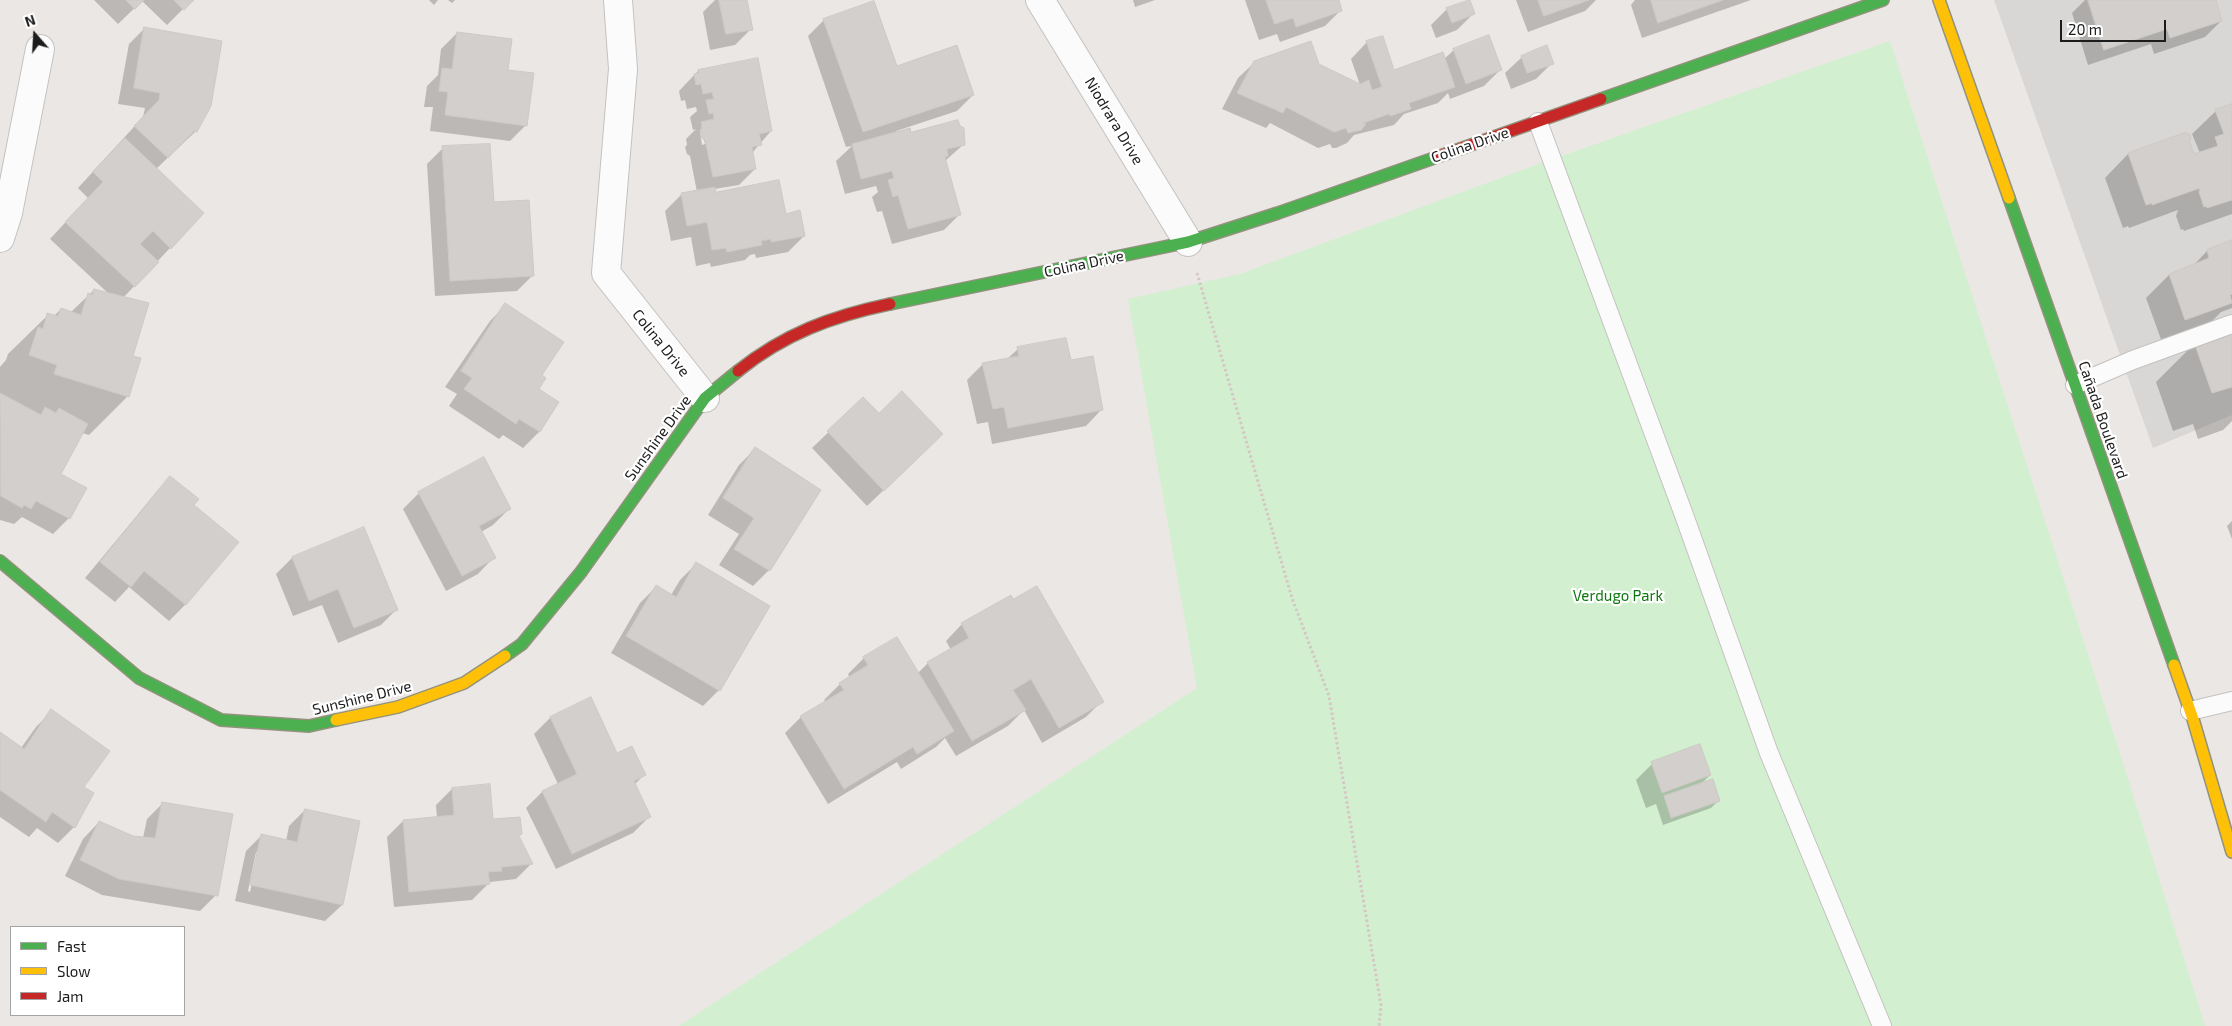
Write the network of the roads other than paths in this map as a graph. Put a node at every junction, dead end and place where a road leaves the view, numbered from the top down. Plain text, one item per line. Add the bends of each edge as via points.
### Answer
1 (618, 0) edge
2 (1040, 0) edge
3 (1883, 0) edge
4 (1939, 0) edge
5 (40, 49) dead end
6 (1538, 122) junction
7 (0, 238) edge
8 (1188, 242) junction
9 (2232, 324) edge
10 (2075, 385) junction
11 (705, 398) junction
12 (0, 561) edge
13 (2232, 701) edge
14 (2190, 711) junction
15 (2232, 852) edge
16 (1882, 1026) edge

1 - 11 street, Colina Drive via 623,68 606,273
2 - 8 street, Niodrara Drive
3 - 6 street, Colina Drive
4 - 10 street, Cañada Boulevard
5 - 7 street via 8,214
6 - 8 street, Colina Drive
6 - 16 lane via 1688,524 1769,753
8 - 11 street, Colina Drive via 850,312 802,330 764,353
9 - 10 lane
10 - 14 street, Cañada Boulevard
11 - 12 street, Sunshine Drive via 581,572 522,644 464,682 398,707 310,726 221,720 139,678
13 - 14 lane
14 - 15 street, Cañada Boulevard

